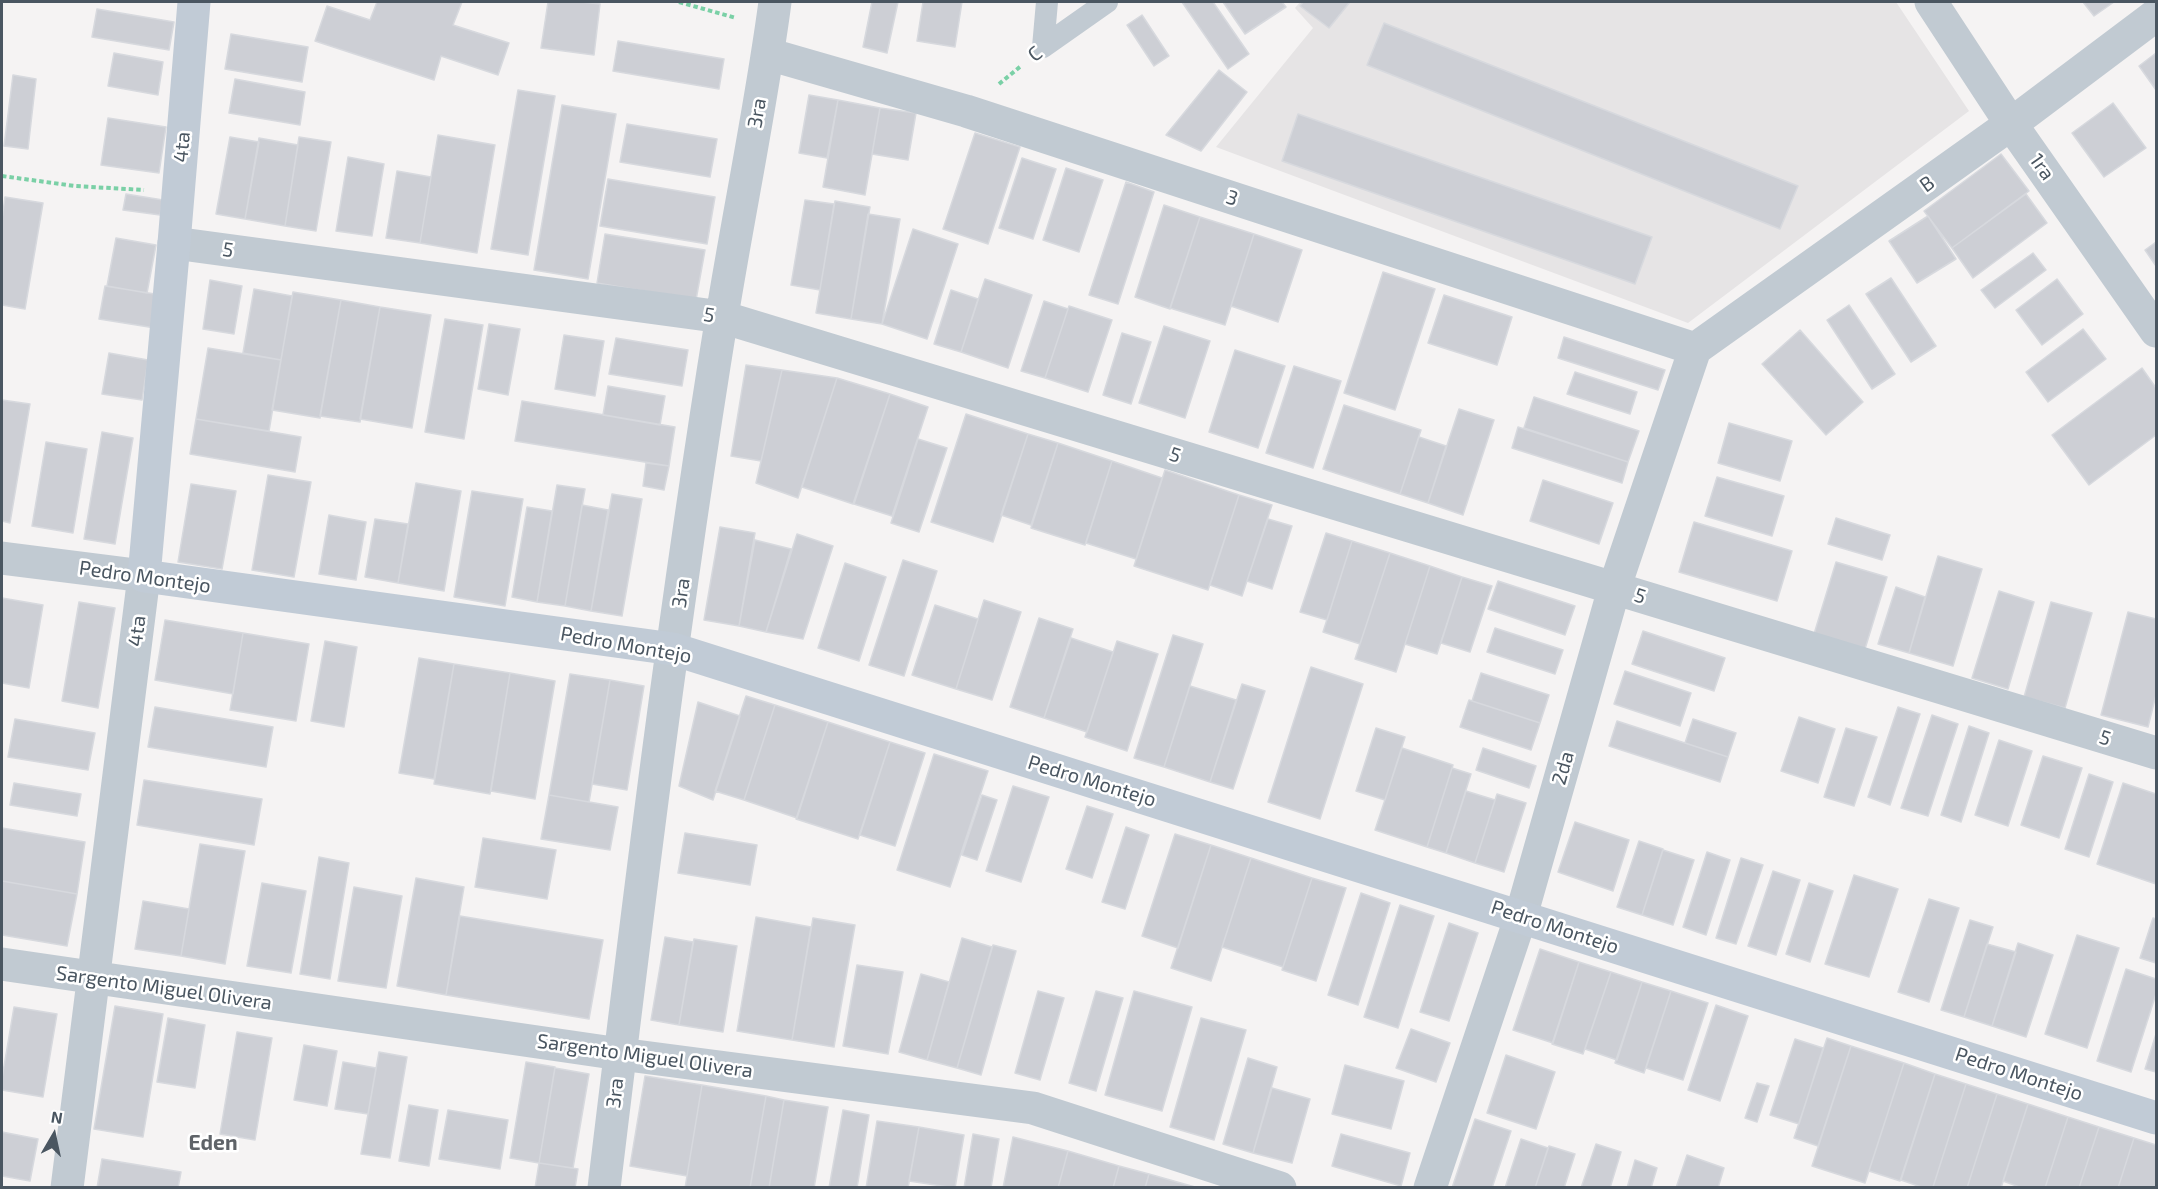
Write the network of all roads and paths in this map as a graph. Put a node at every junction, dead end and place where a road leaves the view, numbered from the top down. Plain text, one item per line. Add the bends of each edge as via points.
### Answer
1 (194, 2) edge
2 (679, 2) edge
3 (1047, 2) edge
4 (1107, 2) edge
5 (1931, 2) edge
6 (2157, 15) edge
7 (771, 28) edge
8 (1043, 47) junction
9 (966, 111) junction
10 (2011, 124) junction
11 (2, 176) edge
12 (178, 192) junction
13 (174, 243) junction
14 (722, 317) junction
15 (2157, 331) edge
16 (1695, 350) junction
17 (2, 558) edge
18 (144, 576) junction
19 (1614, 589) junction
20 (673, 649) junction
21 (2157, 753) edge
22 (1521, 916) junction
23 (2, 964) edge
24 (94, 978) junction
25 (620, 1053) junction
26 (2157, 1118) edge
27 (67, 1188) edge
28 (604, 1188) edge
29 (1280, 1188) edge
30 (1430, 1188) edge

1 - 12 street, 4ta
2 - 7 path
3 - 8 lane
4 - 8 lane, C
5 - 10 street, 1ra
6 - 10 street, B
7 - 9 street, 3
7 - 14 street, 3ra
8 - 9 path, C
9 - 16 street, 3
10 - 15 street, 1ra
10 - 16 street, B
11 - 12 path via 75,186
12 - 13 street, 4ta
13 - 14 street, 5
13 - 18 street, 4ta
14 - 19 street, 5
14 - 20 street, 3ra
16 - 19 street, 2da
17 - 18 street, Pedro Montejo
18 - 20 street, Pedro Montejo
18 - 24 street, 4ta
19 - 21 street, 5
19 - 22 street, 2da
20 - 22 street, Pedro Montejo
20 - 25 street, 3ra
22 - 26 street, Pedro Montejo
22 - 30 street, 2da
23 - 24 street, Sargento Miguel Olivera
24 - 25 street, Sargento Miguel Olivera
24 - 27 street, 4ta
25 - 28 street, 3ra
25 - 29 street, Sargento Miguel Olivera via 1033,1108

